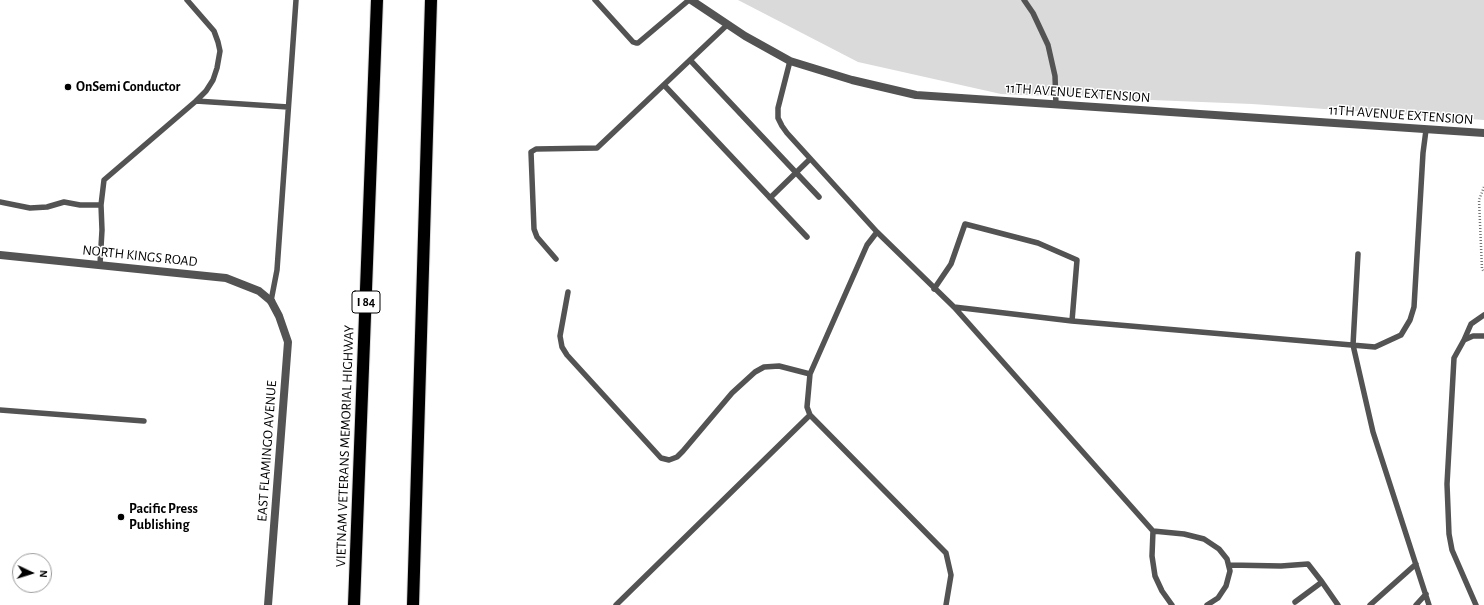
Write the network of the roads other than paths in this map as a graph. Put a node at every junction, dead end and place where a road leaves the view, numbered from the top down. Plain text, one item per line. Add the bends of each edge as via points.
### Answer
1 (187, 0) edge
2 (296, 0) edge
3 (377, 0) edge
4 (431, 0) edge
5 (595, 0) edge
6 (690, 0) edge
7 (1024, 0) edge
8 (727, 25) junction
9 (690, 60) junction
10 (790, 61) junction
11 (664, 85) junction
12 (196, 101) junction
13 (1056, 105) junction
14 (288, 108) junction
15 (1426, 130) junction
16 (1484, 133) edge
17 (810, 159) junction
18 (796, 173) junction
19 (819, 197) dead end
20 (770, 198) junction
21 (0, 202) edge
22 (101, 205) junction
23 (877, 232) junction
24 (807, 236) dead end
25 (1358, 254) dead end
26 (0, 255) edge
27 (556, 260) dead end
28 (100, 264) junction
29 (934, 289) junction
30 (568, 292) dead end
31 (270, 302) junction
32 (954, 307) junction
33 (1484, 315) edge
34 (1072, 321) junction
35 (1484, 336) edge
36 (1464, 340) junction
37 (1353, 345) junction
38 (810, 374) junction
39 (0, 410) edge
40 (810, 415) junction
41 (144, 421) dead end
42 (1153, 531) junction
43 (1416, 564) junction
44 (1228, 565) junction
45 (1322, 582) junction
46 (1426, 594) junction
47 (1295, 602) dead end
48 (268, 605) edge
49 (354, 605) edge
50 (413, 605) edge
51 (616, 605) edge
52 (946, 605) edge
53 (1172, 605) edge
54 (1207, 605) edge
55 (1338, 605) edge
56 (1370, 605) edge
57 (1416, 605) edge
58 (1430, 605) edge
59 (1476, 605) edge

1 - 12 lane via 214,31 220,52 213,80
2 - 14 lane
3 - 49 highway, VIETNAM VETERANS MEMORIAL HIGHWAY / I 84
4 - 50 highway
5 - 6 lane via 636,43
6 - 8 street, 11TH AVENUE EXTENSION
7 - 13 lane via 1048,45 1055,76
8 - 9 lane
8 - 10 street, 11TH AVENUE EXTENSION
9 - 11 lane
9 - 18 lane
10 - 13 street, 11TH AVENUE EXTENSION via 852,80 916,94
10 - 17 lane via 778,108 778,118 787,133
11 - 20 lane
11 - 27 lane via 597,148 536,149 532,152 534,229
12 - 14 lane
12 - 22 lane via 104,180
13 - 15 street, 11TH AVENUE EXTENSION
14 - 31 lane via 277,270
15 - 16 street, 11TH AVENUE EXTENSION
15 - 37 lane via 1414,307 1410,320 1401,335 1375,347
17 - 18 lane
17 - 23 lane
18 - 19 lane
18 - 20 lane
20 - 24 lane
21 - 22 lane via 30,208 64,202
22 - 28 lane
23 - 29 lane
23 - 38 lane via 867,245
25 - 37 lane
26 - 28 street, NORTH KINGS ROAD
28 - 31 street, NORTH KINGS ROAD via 226,278 259,291
29 - 32 lane
29 - 34 lane via 951,264 965,224 1038,243 1077,260
30 - 38 lane via 560,336 562,347 661,458 670,460 683,452 732,393 755,372 764,367 780,366
31 - 48 street, EAST FLAMINGO AVENUE via 279,316 288,342
32 - 34 lane
32 - 42 lane
33 - 36 lane via 1471,324
34 - 37 lane
35 - 36 lane via 1473,336
36 - 59 lane via 1454,358 1447,484 1449,534 1452,550
37 - 43 lane via 1373,432
38 - 40 lane via 807,407
39 - 41 lane
40 - 51 lane
40 - 52 lane via 946,553 951,575
42 - 44 lane via 1204,539 1219,549
42 - 53 lane via 1152,556 1155,576
43 - 46 lane
43 - 56 lane
44 - 45 lane via 1308,564
44 - 54 lane via 1230,571 1226,586 1218,598
45 - 47 lane
45 - 55 lane
46 - 57 lane
46 - 58 lane

